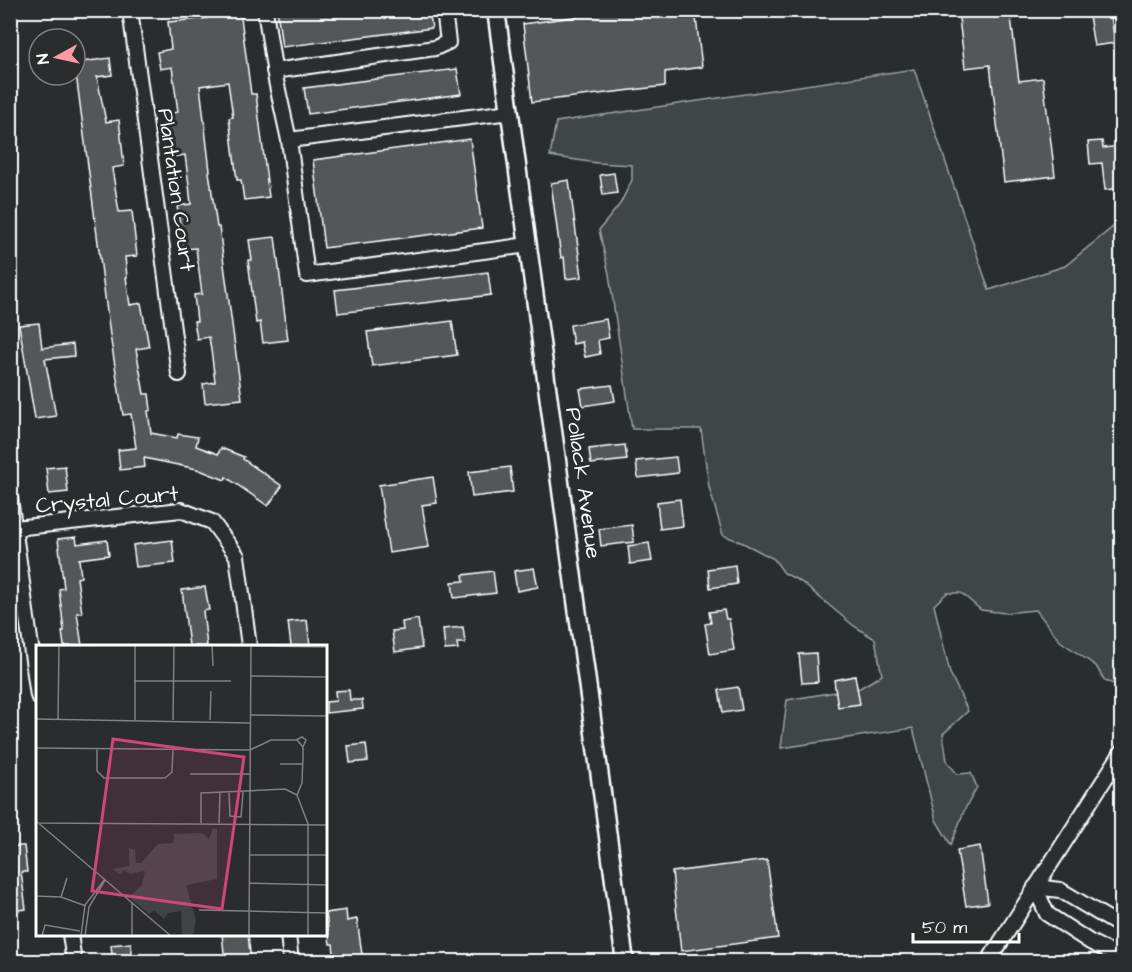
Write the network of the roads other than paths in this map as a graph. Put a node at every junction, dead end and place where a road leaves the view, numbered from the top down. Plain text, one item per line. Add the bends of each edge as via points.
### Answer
1 (130, 10) edge
2 (265, 10) edge
3 (444, 10) edge
4 (496, 10) edge
5 (274, 70) junction
6 (510, 112) junction
7 (289, 140) junction
8 (528, 245) junction
9 (179, 374) dead end
10 (10, 498) edge
11 (15, 528) junction
12 (249, 645) edge
13 (36, 681) edge
14 (1122, 752) edge
15 (1035, 887) junction
16 (1122, 927) edge
17 (70, 936) edge
18 (288, 936) edge
19 (1122, 958) edge
20 (74, 962) edge
21 (291, 962) edge
22 (625, 962) edge
23 (988, 962) edge

1 - 9 street, Plantation Court
2 - 5 street
3 - 5 street via 448,42 435,48
4 - 6 street, Pollack Avenue
5 - 7 street
6 - 7 street
6 - 8 street, Pollack Avenue
7 - 8 street via 307,275
8 - 22 street, Pollack Avenue
10 - 11 street
11 - 12 street, Crystal Court via 181,510 212,522 237,556
11 - 13 street
14 - 15 street
15 - 16 street via 1060,890
15 - 19 street via 1047,914
15 - 23 street
17 - 20 street
18 - 21 street

